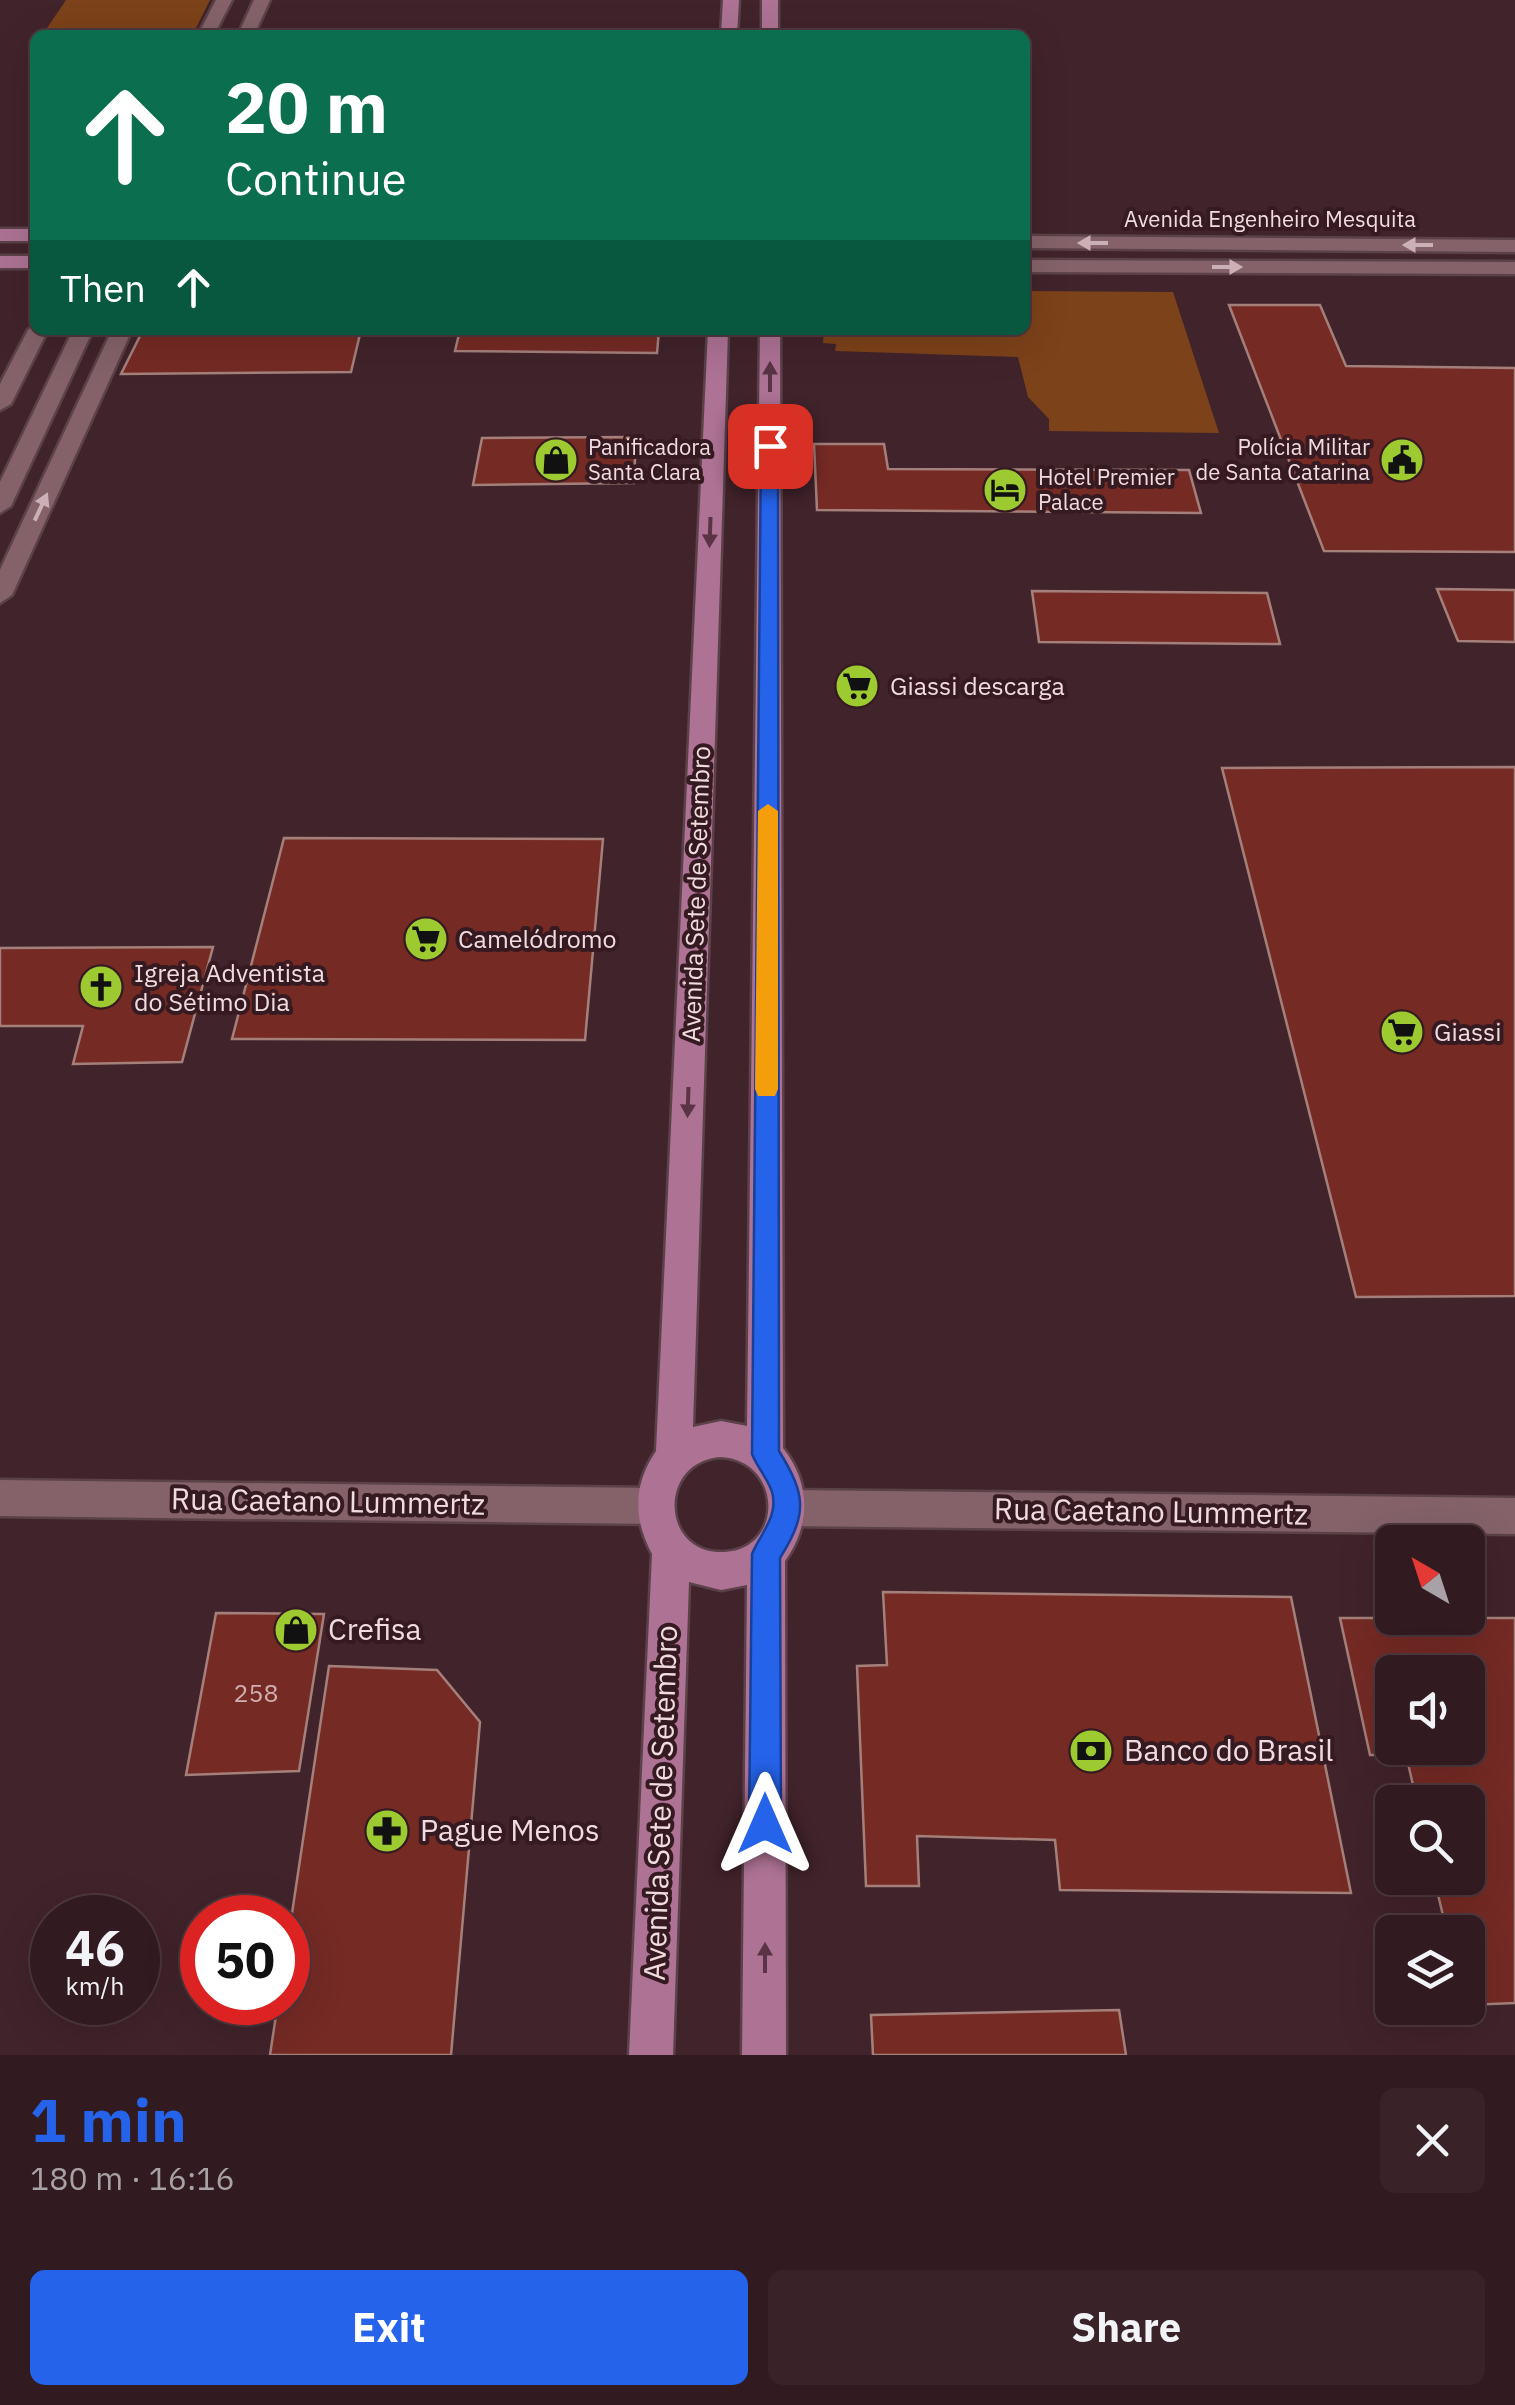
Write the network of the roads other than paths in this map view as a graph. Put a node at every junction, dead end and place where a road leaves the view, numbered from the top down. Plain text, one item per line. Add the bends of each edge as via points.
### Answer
1 (224, 0) edge
2 (262, 0) edge
3 (730, 0) edge
4 (770, 0) edge
5 (209, 30) edge
6 (248, 30) edge
7 (729, 30) edge
8 (770, 30) edge
9 (0, 234) edge
10 (30, 235) edge
11 (1030, 242) edge
12 (1515, 246) edge
13 (0, 262) edge
14 (30, 262) edge
15 (1030, 266) edge
16 (1515, 268) edge
17 (35, 335) edge
18 (82, 335) edge
19 (120, 335) edge
20 (718, 335) edge
21 (770, 335) edge
22 (0, 404) edge
23 (0, 506) edge
24 (0, 595) edge
25 (765, 1454) junction
26 (674, 1458) junction
27 (0, 1498) edge
28 (655, 1506) junction
29 (787, 1508) junction
30 (1515, 1516) edge
31 (671, 1550) junction
32 (766, 1554) junction
33 (651, 2055) edge
34 (764, 2055) edge

1 - 5 street
2 - 6 street
3 - 7 main road
4 - 8 main road
9 - 10 main road
12 -> 11 street, Avenida Engenheiro Mesquita
13 - 14 main road
15 -> 16 street, Avenida Engenheiro Mesquita
17 - 22 street
18 - 23 street
24 -> 19 street
20 -> 26 main road, Avenida Sete de Setembro
25 -> 21 main road
25 - 26 main road via 730,1438 710,1439
25 - 29 main road via 786,1488
26 - 28 main road
27 - 28 street, Rua Caetano Lummertz
28 - 31 main road
29 - 30 street, Rua Caetano Lummertz
29 - 32 main road
31 - 32 main road via 687,1564 728,1572
31 - 33 main road, Avenida Sete de Setembro
34 -> 32 main road

